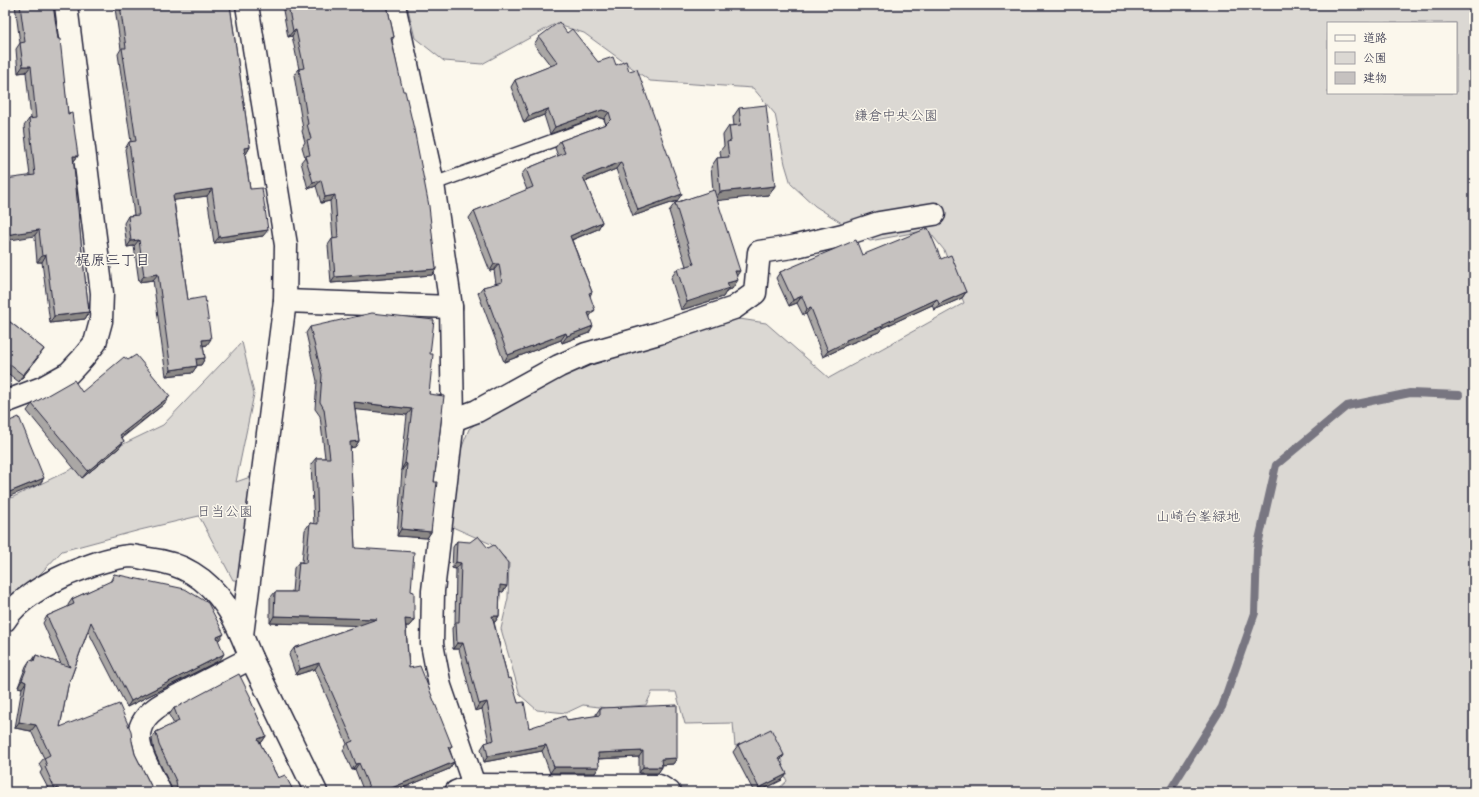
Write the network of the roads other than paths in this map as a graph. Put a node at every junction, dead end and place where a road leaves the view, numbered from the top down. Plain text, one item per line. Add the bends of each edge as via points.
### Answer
1 (66, 5) edge
2 (247, 5) edge
3 (394, 5) edge
4 (599, 124) edge
5 (433, 184) junction
6 (934, 214) dead end
7 (286, 301) junction
8 (451, 307) junction
9 (5, 402) edge
10 (453, 420) junction
11 (5, 620) edge
12 (242, 635) junction
13 (251, 658) junction
14 (465, 788) edge
15 (160, 792) edge
16 (316, 792) edge
17 (669, 792) edge

1 - 9 street via 102,293 101,321 95,343 69,373 42,388
2 - 7 street via 286,245
3 - 5 street
4 - 5 lane
5 - 8 street
6 - 10 street via 879,223 843,235 759,252 756,292 734,308 586,354 477,411
7 - 8 street
7 - 12 street
8 - 10 street
10 - 14 street via 433,591 432,644
11 - 12 street via 31,594 57,579 95,563 130,556 160,560 191,571 208,584 227,606
12 - 13 street
13 - 15 street via 153,709 146,716 138,741
13 - 16 street
14 - 17 street via 659,786

